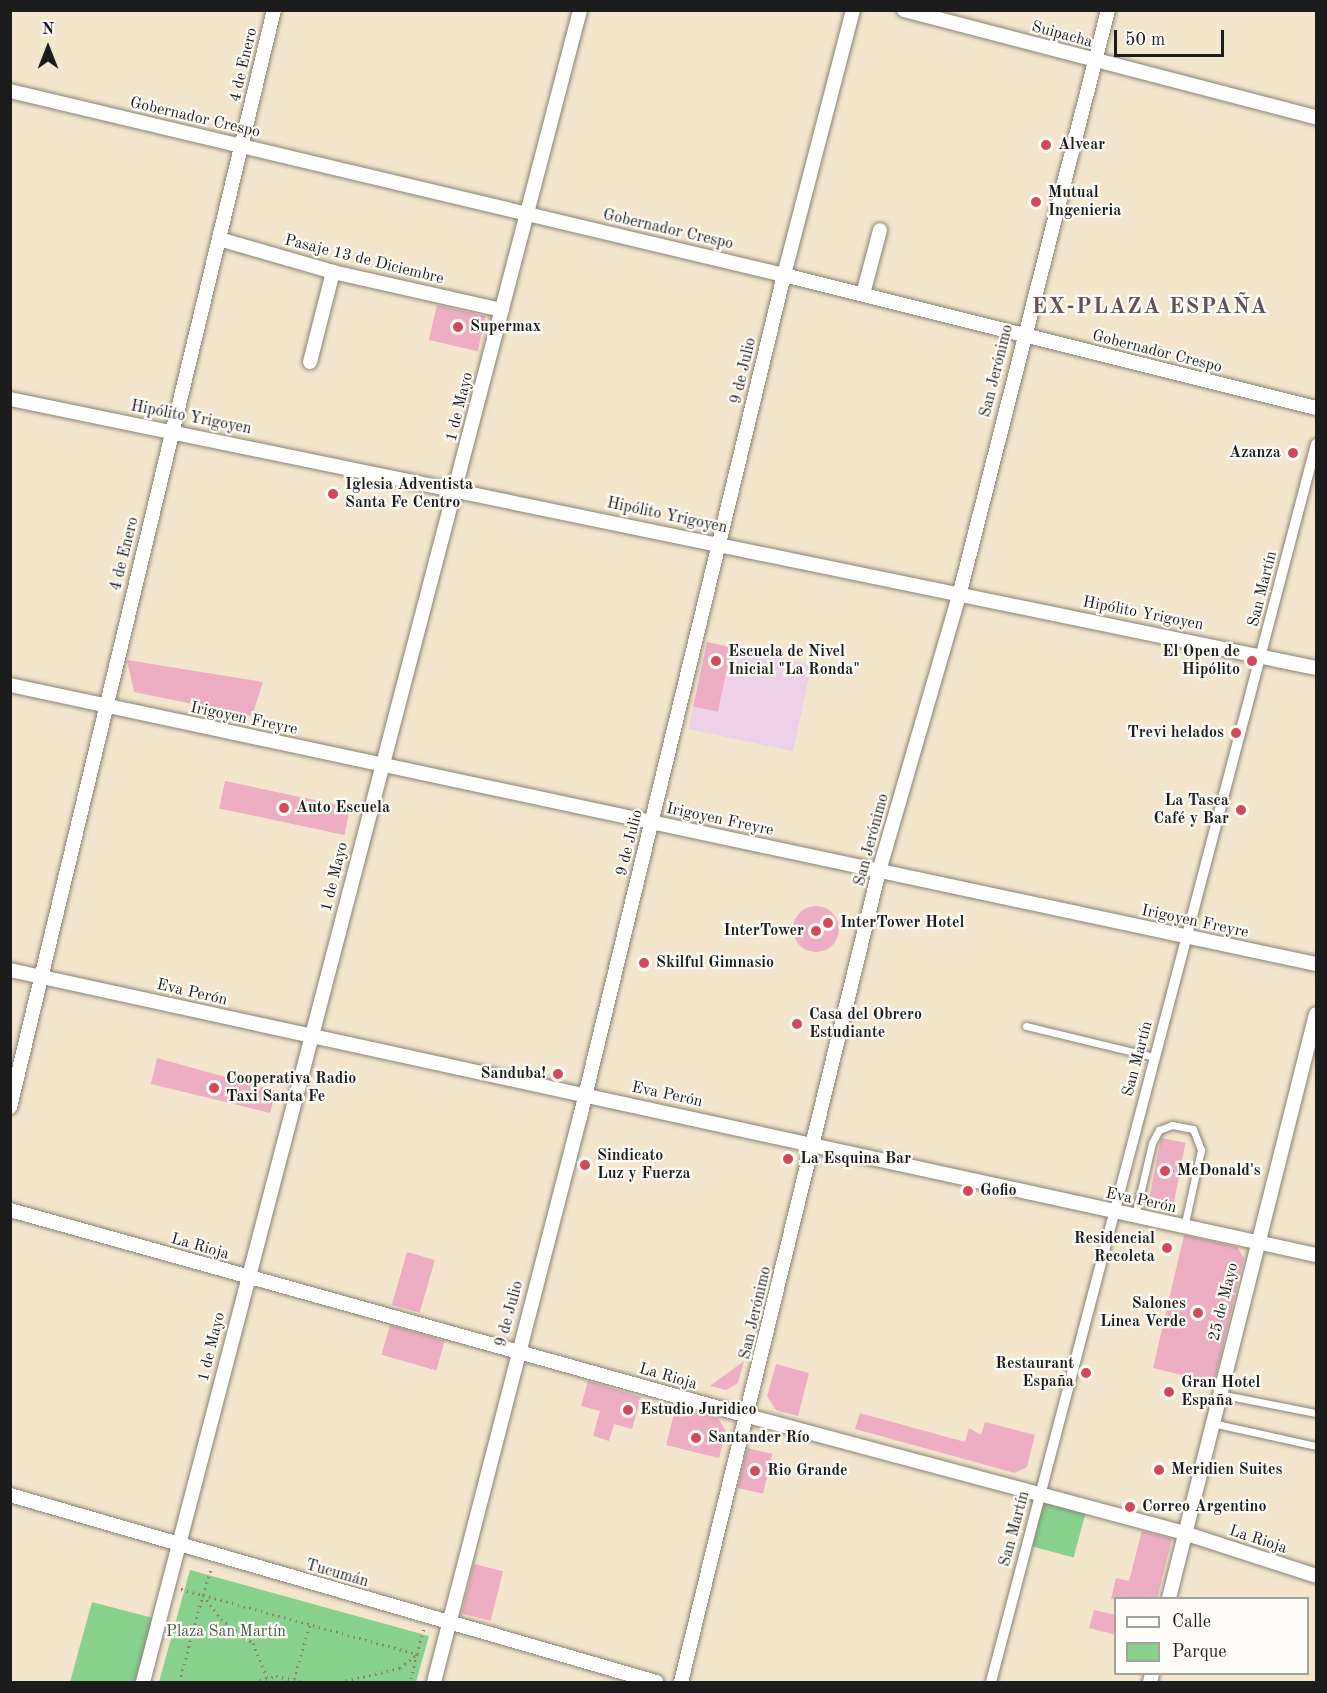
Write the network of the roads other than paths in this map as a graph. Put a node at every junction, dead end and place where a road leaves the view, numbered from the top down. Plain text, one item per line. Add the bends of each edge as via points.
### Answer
1 (274, 10) edge
2 (580, 10) edge
3 (853, 10) edge
4 (904, 10) edge
5 (1108, 10) edge
6 (1095, 61) junction
7 (10, 91) edge
8 (1317, 117) edge
9 (242, 146) junction
10 (526, 214) junction
11 (880, 230) dead end
12 (219, 239) junction
13 (333, 272) junction
14 (784, 274) junction
15 (863, 294) junction
16 (502, 310) junction
17 (1023, 335) junction
18 (310, 362) dead end
19 (10, 399) edge
20 (1317, 408) edge
21 (173, 431) junction
22 (1317, 444) edge
23 (456, 489) junction
24 (721, 543) junction
25 (959, 596) junction
26 (1262, 654) junction
27 (1317, 668) edge
28 (10, 686) edge
29 (105, 706) junction
30 (381, 764) junction
31 (653, 822) junction
32 (879, 871) junction
33 (1186, 938) junction
34 (1317, 964) edge
35 (10, 970) edge
36 (42, 977) junction
37 (1317, 1014) edge
38 (1026, 1026) dead end
39 (311, 1036) junction
40 (1154, 1056) junction
41 (585, 1094) junction
42 (10, 1107) edge
43 (813, 1143) junction
44 (10, 1210) edge
45 (1112, 1212) junction
46 (1135, 1217) junction
47 (1184, 1227) junction
48 (1256, 1241) junction
49 (1317, 1255) edge
50 (246, 1277) junction
51 (517, 1352) junction
52 (1219, 1394) junction
53 (1317, 1413) edge
54 (748, 1416) junction
55 (1212, 1423) junction
56 (1317, 1446) edge
57 (1040, 1494) junction
58 (10, 1495) edge
59 (1184, 1533) junction
60 (180, 1545) junction
61 (1317, 1576) edge
62 (1169, 1597) edge
63 (449, 1624) junction
64 (143, 1683) edge
65 (434, 1683) edge
66 (656, 1683) edge
67 (681, 1683) edge
68 (991, 1683) edge

1 - 9 street, 4 de Enero
2 - 10 street, 1 de Mayo
3 - 14 street, 9 de Julio
4 - 6 street, Suipacha
5 - 6 street, San Jerónimo
6 - 8 street, Suipacha
6 - 17 street, San Jerónimo
7 - 9 street, Gobernador Crespo
9 - 10 street, Gobernador Crespo
9 - 12 street, 4 de Enero
10 - 14 street, Gobernador Crespo
10 - 16 street, 1 de Mayo
11 - 15 street
12 - 13 street, Pasaje 13 de Diciembre
12 - 21 street, 4 de Enero
13 - 16 street, Pasaje 13 de Diciembre
13 - 18 street
14 - 15 street, Gobernador Crespo
14 - 24 street, 9 de Julio
15 - 17 street, Gobernador Crespo
16 - 23 street, 1 de Mayo
17 - 20 street, Gobernador Crespo
17 - 25 street, San Jerónimo
19 - 21 street, Hipólito Yrigoyen
21 - 23 street, Hipólito Yrigoyen
21 - 29 street, 4 de Enero
22 - 26 street, San Martín
23 - 24 street, Hipólito Yrigoyen
23 - 30 street, 1 de Mayo
24 - 25 street, Hipólito Yrigoyen
24 - 31 street, 9 de Julio
25 - 26 street, Hipólito Yrigoyen
25 - 32 street, San Jerónimo
26 - 27 street, Hipólito Yrigoyen
26 - 33 street, San Martín
28 - 29 street, Irigoyen Freyre
29 - 30 street, Irigoyen Freyre
29 - 36 street, 4 de Enero
30 - 31 street, Irigoyen Freyre
30 - 39 street, 1 de Mayo
31 - 32 street, Irigoyen Freyre
31 - 41 street, 9 de Julio
32 - 33 street, Irigoyen Freyre
32 - 43 street, San Jerónimo
33 - 34 street, Irigoyen Freyre
33 - 40 street, San Martín
35 - 36 street, Eva Perón
36 - 39 street, Eva Perón
36 - 42 street, 4 de Enero
37 - 48 street, 25 de Mayo
38 - 40 lane
39 - 41 street, Eva Perón
39 - 50 street, 1 de Mayo
40 - 45 street, San Martín
41 - 43 street, Eva Perón
41 - 51 street, 9 de Julio
43 - 45 street, Eva Perón
43 - 54 street, San Jerónimo
44 - 50 street, La Rioja
45 - 46 street, Eva Perón
45 - 57 street, San Martín
46 - 47 street, Eva Perón
46 - 47 lane via 1152,1143 1160,1130 1172,1125 1193,1129 1201,1150
47 - 48 street, Eva Perón
48 - 49 street, Eva Perón
48 - 52 street, 25 de Mayo
50 - 51 street, La Rioja
50 - 60 street, 1 de Mayo
51 - 54 street, La Rioja
51 - 63 street, 9 de Julio
52 - 53 lane
52 - 55 street, 25 de Mayo
54 - 57 street, La Rioja
54 - 67 street, San Jerónimo
55 - 56 lane
55 - 59 street, 25 de Mayo
57 - 59 street, La Rioja
57 - 68 street, San Martín
58 - 60 street, Tucumán
59 - 61 street, La Rioja
59 - 62 street, 25 de Mayo
60 - 63 street, Tucumán
60 - 64 street, 1 de Mayo
63 - 65 street, 9 de Julio
63 - 66 street, Tucumán

